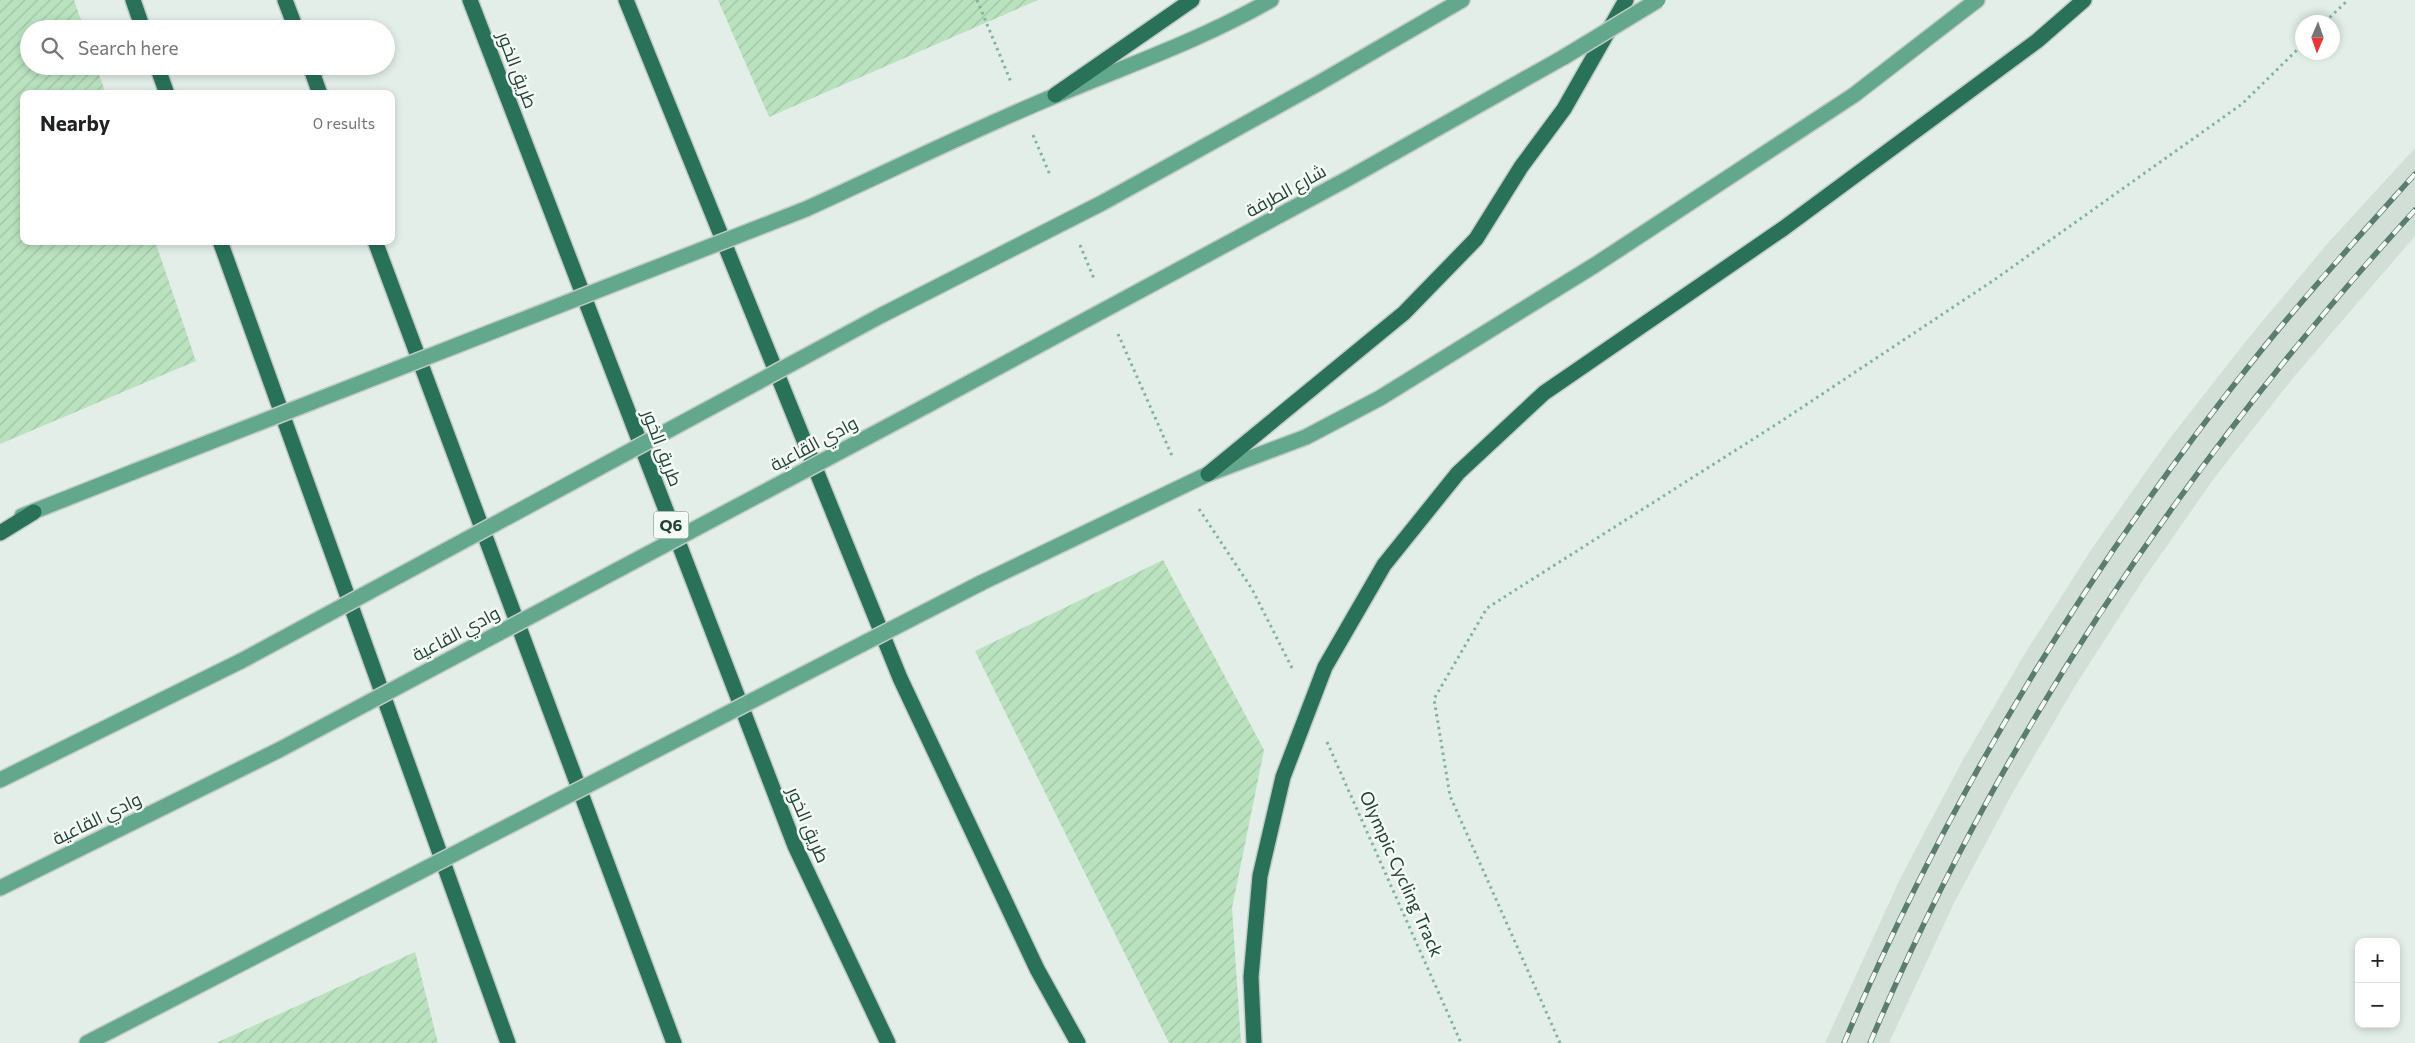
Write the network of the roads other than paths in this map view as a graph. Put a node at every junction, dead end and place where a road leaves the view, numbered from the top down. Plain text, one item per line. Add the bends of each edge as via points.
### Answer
1 (133, 0) edge
2 (285, 0) edge
3 (470, 0) edge
4 (626, 0) edge
5 (1192, 0) edge
6 (1271, 0) edge
7 (1462, 0) edge
8 (1626, 0) edge
9 (1658, 0) edge
10 (1977, 0) edge
11 (2084, 0) edge
12 (140, 20) edge
13 (293, 20) edge
14 (160, 75) edge
15 (313, 75) edge
16 (166, 90) edge
17 (319, 90) edge
18 (1055, 95) junction
19 (221, 245) edge
20 (376, 245) edge
21 (926, 406) joint
22 (1208, 474) junction
23 (34, 512) junction
24 (0, 525) edge
25 (0, 533) edge
26 (0, 780) edge
27 (0, 888) edge
28 (87, 1043) edge
29 (508, 1043) edge
30 (674, 1043) edge
31 (888, 1043) edge
32 (1078, 1043) edge
33 (1254, 1043) edge

1 - 12 highway
2 - 13 highway
3 - 31 highway, طريق الخور / Q6 via 795,846
4 - 32 highway via 900,678 1037,969
5 - 18 highway
6 - 18 main road via 1171,50
7 - 26 main road, bridge via 1102,202 882,315 241,661
8 - 22 highway via 1564,109 1521,167 1476,239 1404,314
9 - 21 main road, شارع الطرفة, bridge via 1332,188
10 - 22 main road via 1854,95 1595,265 1388,393 1306,438
11 - 33 highway via 2037,41 1784,228 1544,393 1458,473 1384,565 1325,667 1283,777 1260,876 1251,977
14 - 16 highway
15 - 17 highway
18 - 23 main road, bridge via 806,209
19 - 29 highway
20 - 30 highway
21 - 27 main road, وادي القاعية, bridge via 279,750
22 - 28 main road, bridge via 981,583
23 - 24 main road
23 - 25 highway

